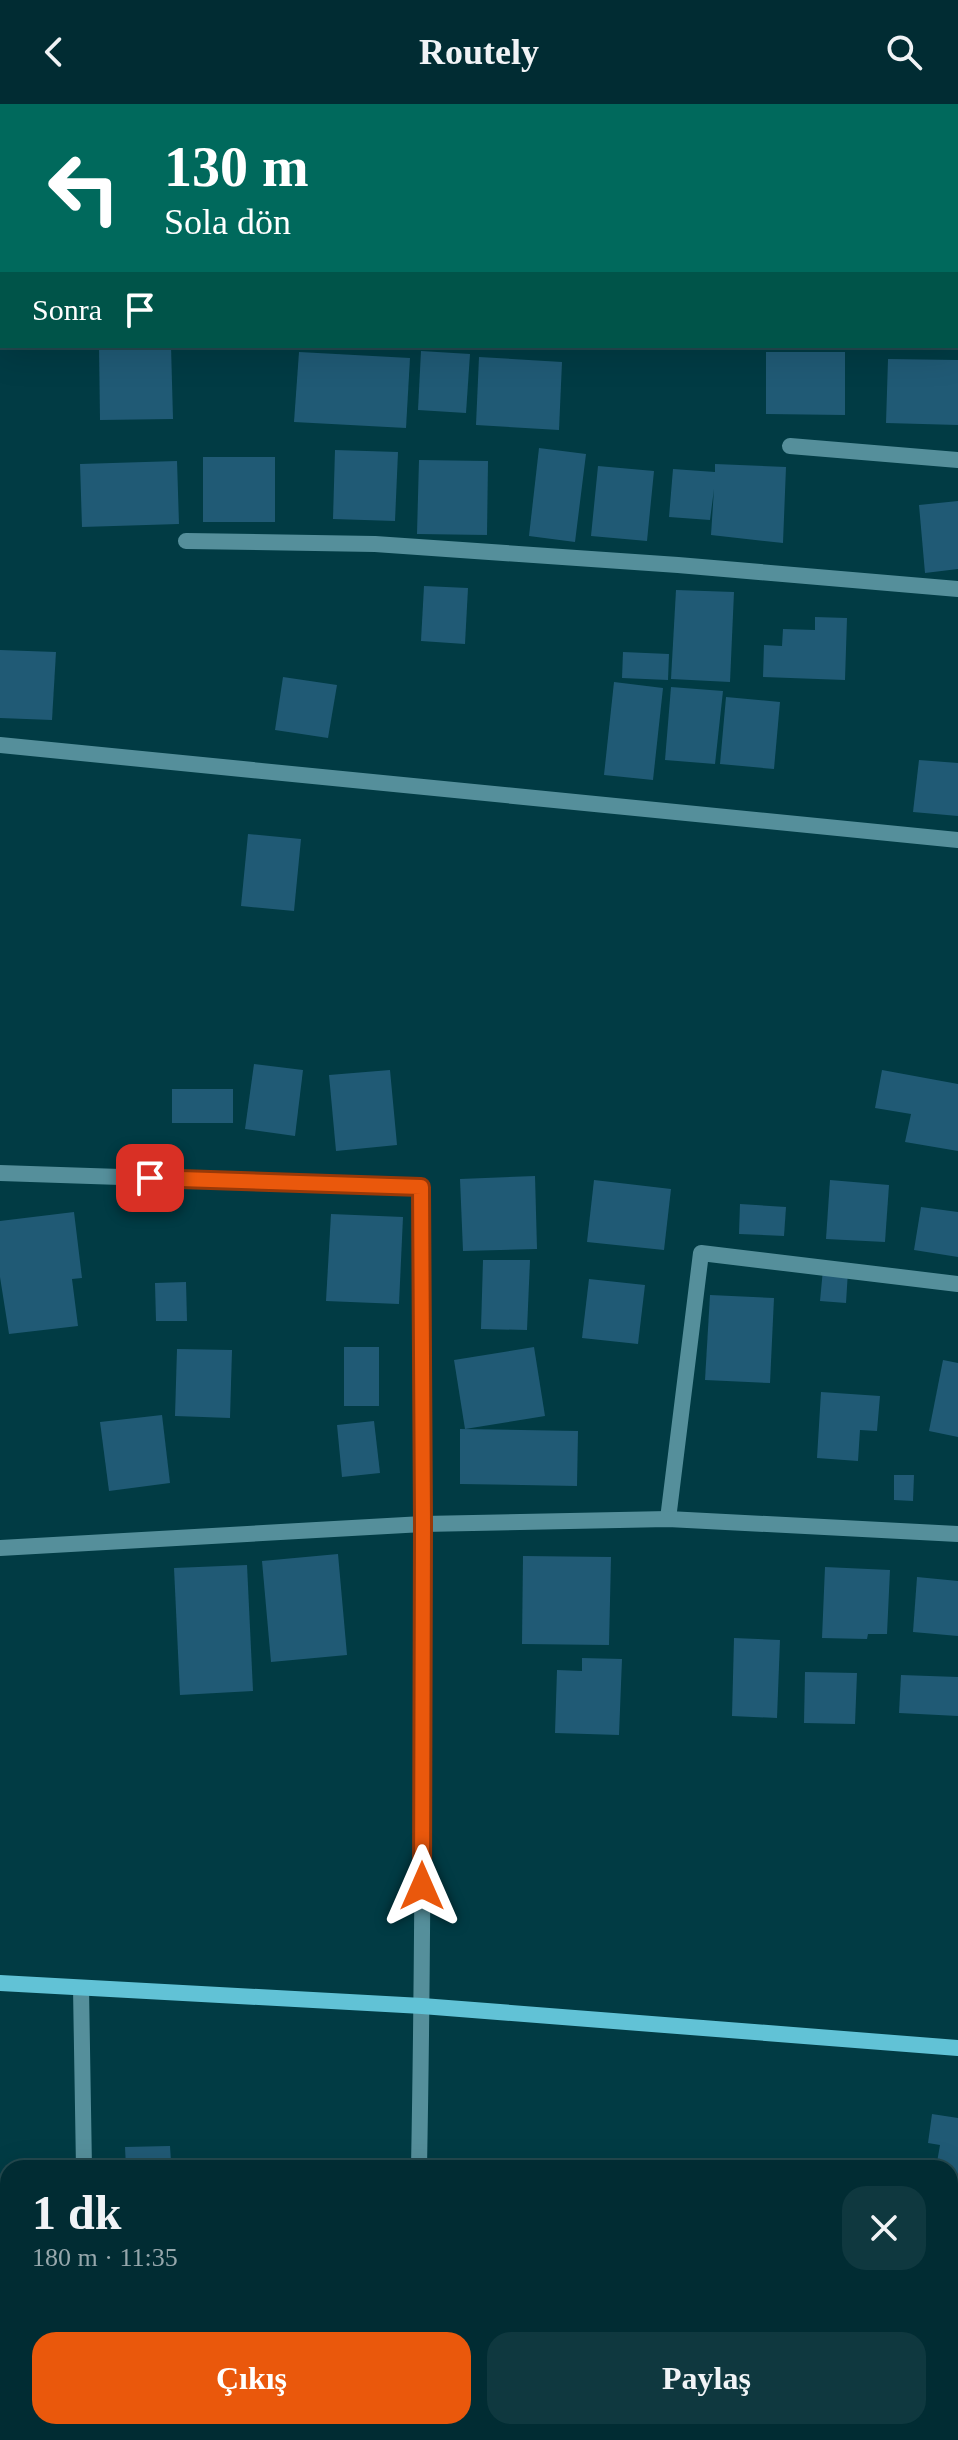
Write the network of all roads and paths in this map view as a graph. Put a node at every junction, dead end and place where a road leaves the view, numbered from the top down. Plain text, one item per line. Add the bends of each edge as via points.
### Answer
1 (790, 446) dead end
2 (958, 460) edge
3 (186, 541) dead end
4 (958, 589) edge
5 (0, 745) edge
6 (958, 840) edge
7 (0, 1173) edge
8 (958, 1284) edge
9 (668, 1519) junction
10 (423, 1524) junction
11 (958, 1534) edge
12 (0, 1548) edge
13 (0, 1983) edge
14 (81, 1988) junction
15 (422, 2006) junction
16 (958, 2048) edge
17 (84, 2160) edge
18 (419, 2160) edge

1 - 2 street
3 - 4 street via 375,544
5 - 6 street
7 - 10 street via 421,1187
8 - 9 street via 701,1253
9 - 10 street
9 - 11 street
10 - 12 street
10 - 15 street
13 - 14 street
14 - 15 street
14 - 17 street
15 - 16 street
15 - 18 street

